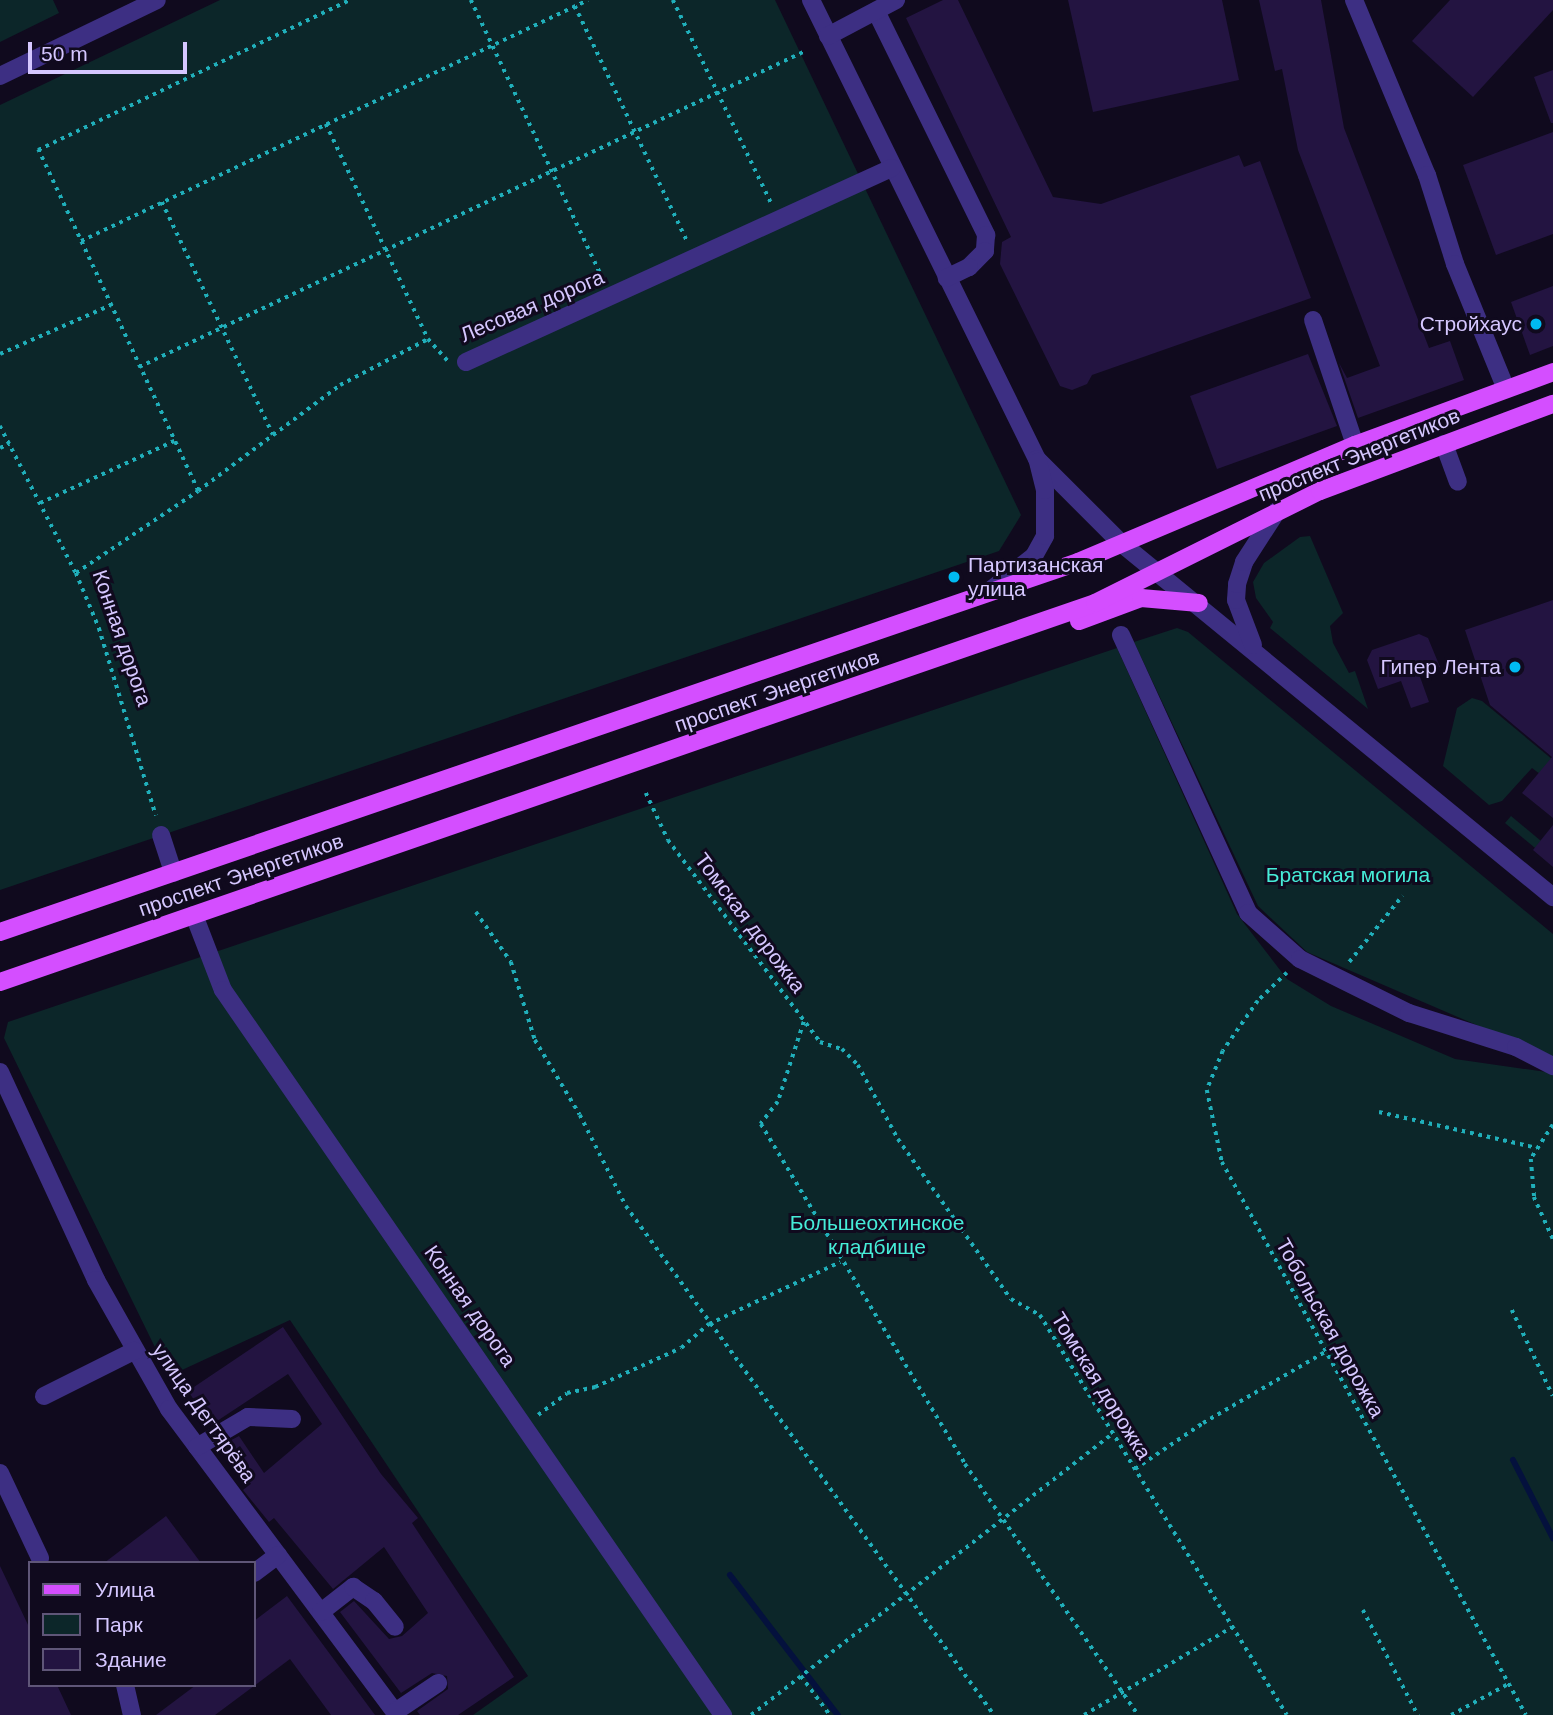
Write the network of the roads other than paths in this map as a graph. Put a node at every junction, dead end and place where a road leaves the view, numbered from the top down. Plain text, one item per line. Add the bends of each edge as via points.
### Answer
1 (157, 0) edge
2 (811, 0) edge
3 (896, 0) edge
4 (1354, 0) edge
5 (876, 11) junction
6 (828, 36) junction
7 (0, 76) edge
8 (892, 168) junction
9 (946, 278) junction
10 (1313, 320) dead end
11 (466, 362) road end
12 (1553, 372) edge
13 (1506, 389) junction
14 (1553, 404) edge
15 (1444, 444) junction
16 (1355, 445) junction
17 (1037, 459) junction
18 (1458, 482) dead end
19 (1276, 511) junction
20 (1121, 543) junction
21 (1157, 573) junction
22 (990, 590) junction
23 (1199, 603) junction
24 (1022, 629) junction
25 (1121, 635) dead end
26 (1254, 648) junction
27 (161, 835) road end
28 (173, 873) junction
29 (1553, 897) edge
30 (194, 915) junction
31 (0, 932) edge
32 (0, 982) edge
33 (1553, 1066) edge
34 (0, 1072) edge
35 (134, 1351) junction
36 (44, 1396) dead end
37 (292, 1419) dead end
38 (197, 1447) junction
39 (0, 1473) edge
40 (278, 1555) junction
41 (40, 1558) dead end
42 (256, 1572) edge
43 (321, 1612) junction
44 (395, 1627) dead end
45 (438, 1683) dead end
46 (125, 1687) edge
47 (396, 1714) edge
48 (132, 1715) edge
49 (723, 1715) edge

1 - 7 street
2 - 6 street
3 - 5 street
4 - 13 street via 1427,175 1455,264
5 - 6 street
5 - 9 street via 986,234 985,251 969,267
6 - 8 street
8 - 9 street
8 - 11 street, Лесовая дорога
9 - 17 street
10 - 16 street
12 - 13 main road, проспект Энергетиков
13 - 16 main road, проспект Энергетиков
14 - 15 main road, проспект Энергетиков
15 - 18 street
15 - 19 main road, проспект Энергетиков
16 - 20 main road, проспект Энергетиков
17 - 20 street
17 - 22 street via 1045,490 1045,536 1034,556
19 - 21 main road, проспект Энергетиков
19 - 26 street via 1244,562 1237,584 1236,600
20 - 21 street
20 - 22 main road, проспект Энергетиков
21 - 23 street
21 - 24 main road, проспект Энергетиков via 1095,603
22 - 28 main road, проспект Энергетиков
23 - 24 main road via 1141,598 1049,631
23 - 26 street
24 - 30 main road, проспект Энергетиков
25 - 33 street via 1248,913 1300,959 1409,1013 1516,1047
26 - 29 street
27 - 28 street
28 - 31 main road, проспект Энергетиков
30 - 32 main road, проспект Энергетиков
30 - 49 street, Конная дорога via 223,990
34 - 35 street, улица Дегтярёва
35 - 36 street
35 - 38 street, улица Дегтярёва
37 - 38 street via 248,1417
38 - 40 street, улица Дегтярёва
39 - 41 street
40 - 42 street
40 - 43 street, улица Дегтярёва
43 - 44 street via 353,1587 374,1601
43 - 47 street, улица Дегтярёва
45 - 47 street
46 - 48 street

